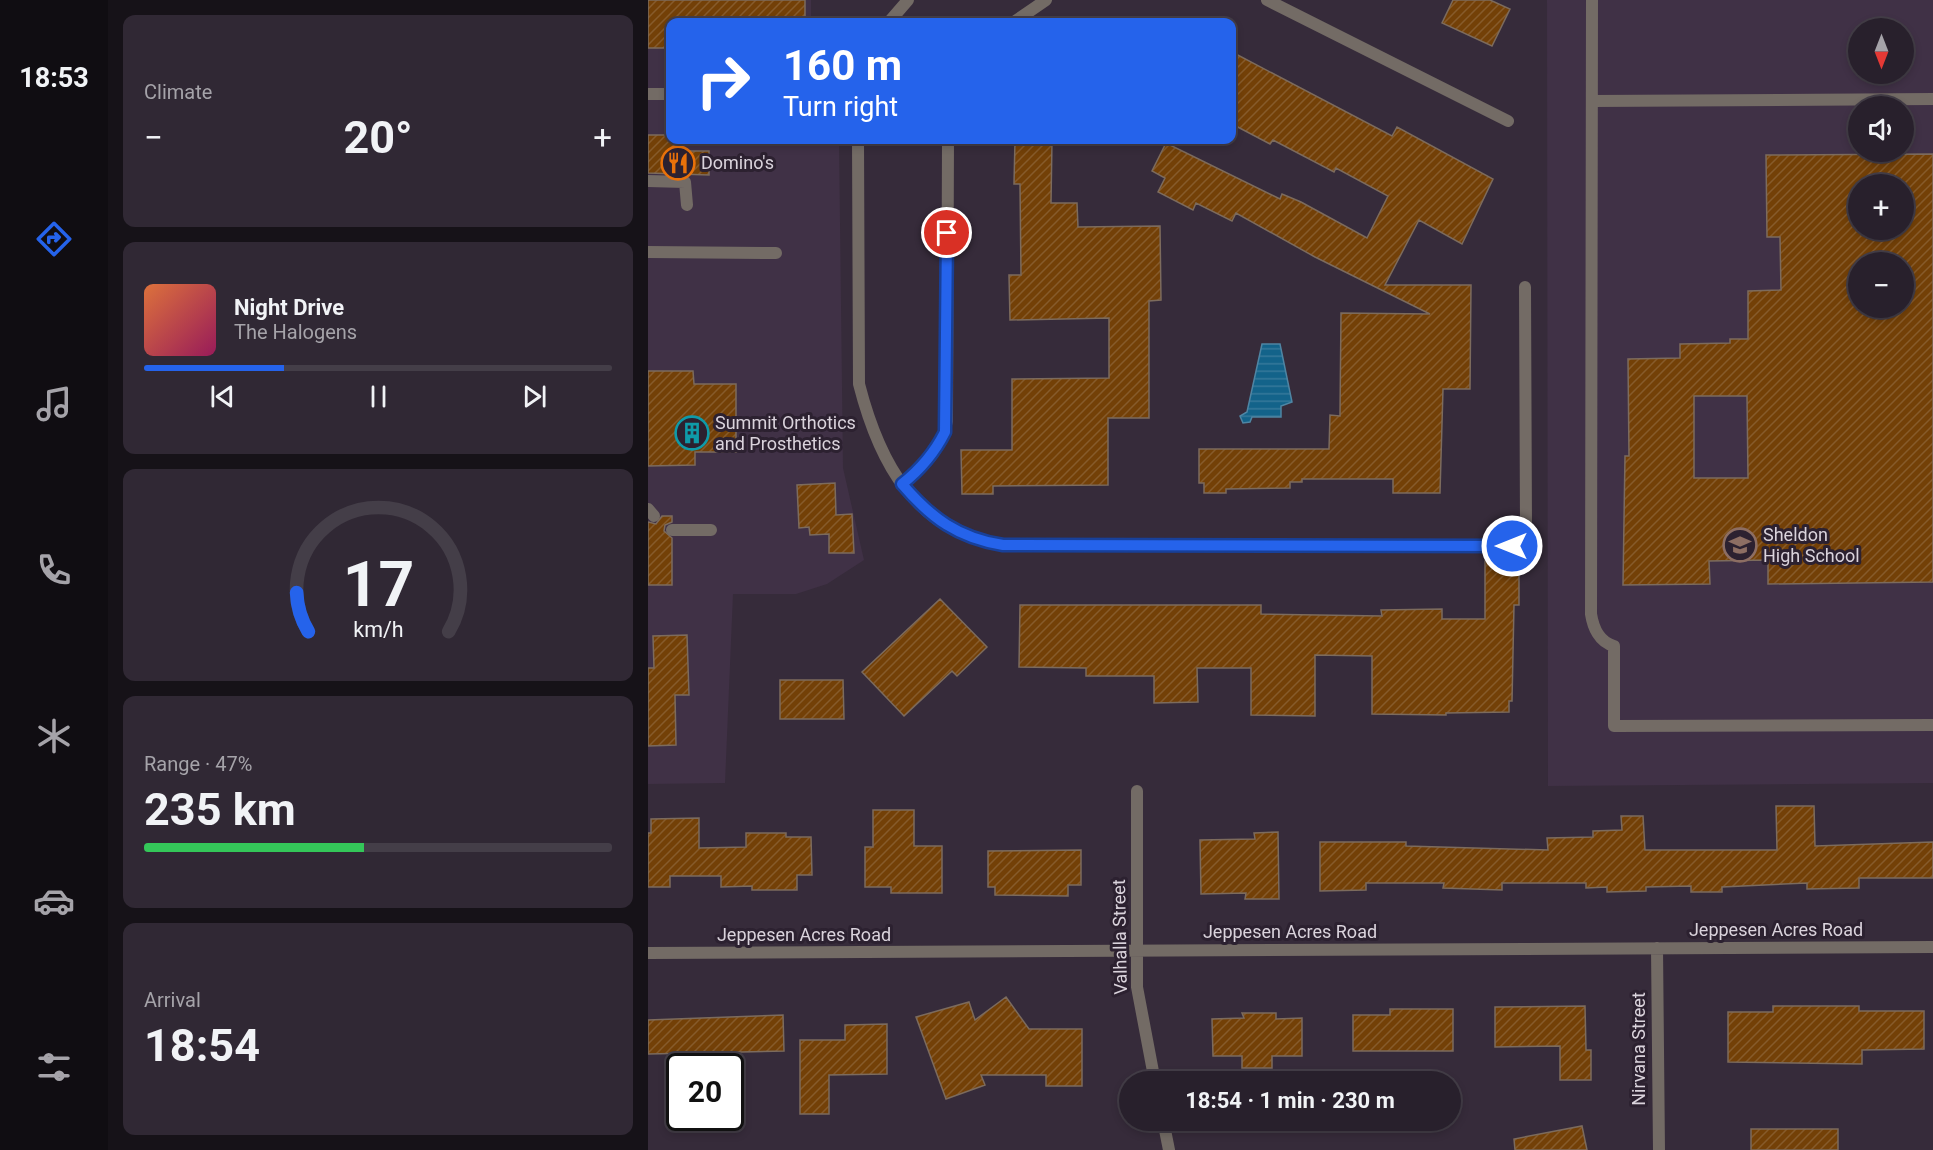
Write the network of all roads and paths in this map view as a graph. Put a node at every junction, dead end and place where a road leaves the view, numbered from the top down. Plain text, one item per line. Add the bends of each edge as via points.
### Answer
1 (908, 0) edge
2 (1046, 0) edge
3 (1267, 0) edge
4 (1592, 0) edge
5 (892, 18) edge
6 (1020, 18) edge
7 (648, 94) edge
8 (666, 94) edge
9 (1933, 99) edge
10 (1592, 101) junction
11 (1508, 121) dead end
12 (858, 144) edge
13 (948, 144) edge
14 (648, 181) edge
15 (687, 205) dead end
16 (648, 252) edge
17 (776, 253) dead end
18 (1525, 287) dead end
19 (902, 484) junction
20 (672, 530) dead end
21 (711, 530) dead end
22 (1933, 726) edge
23 (1137, 791) dead end
24 (1933, 947) edge
25 (1657, 948) junction
26 (1137, 951) junction
27 (648, 953) edge
28 (1153, 1071) edge
29 (1165, 1131) edge
30 (1169, 1150) edge
31 (1659, 1150) edge

1 - 5 street
2 - 6 street
3 - 11 street
4 - 10 street
7 - 8 street
9 - 10 street
10 - 22 street via 1591,614 1604,642 1614,646 1614,726
12 - 19 street via 859,384 881,452
13 - 19 street via 947,421 933,454
14 - 15 street via 685,182
16 - 17 street
18 - 19 street via 1526,526 1523,539 1512,546 1003,545 966,537 950,529
20 - 21 street
23 - 26 street, Valhalla Street
24 - 25 street, Jeppesen Acres Road
25 - 26 street, Jeppesen Acres Road
25 - 31 street, Nirvana Street
26 - 27 street, Jeppesen Acres Road
26 - 28 street, Valhalla Street via 1138,1002
29 - 30 street

